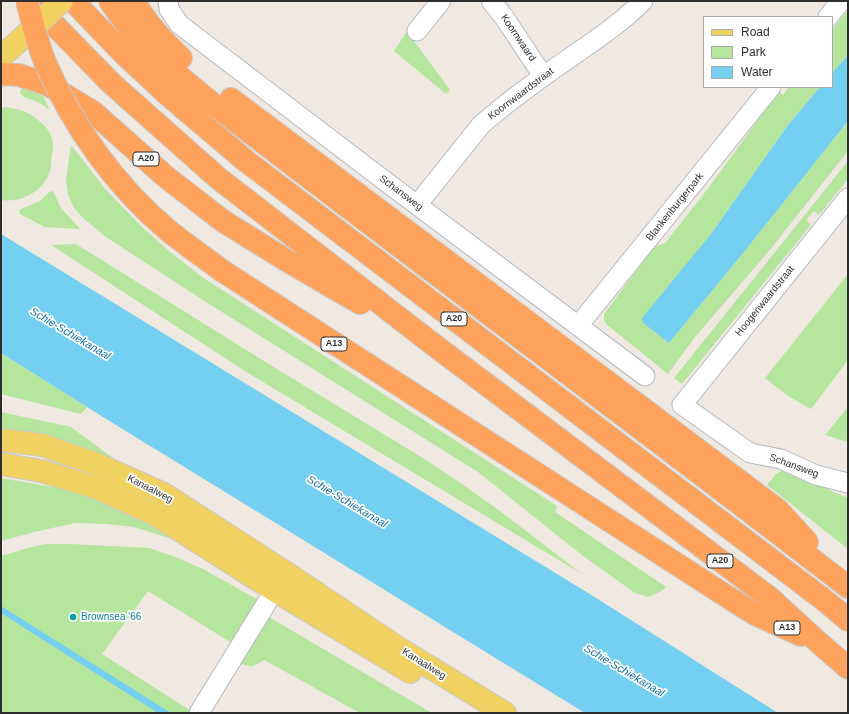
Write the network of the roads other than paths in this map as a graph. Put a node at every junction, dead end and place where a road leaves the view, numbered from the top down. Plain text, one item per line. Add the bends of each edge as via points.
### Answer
1 (27, 1) edge
2 (32, 1) edge
3 (62, 1) edge
4 (73, 1) edge
5 (110, 1) edge
6 (134, 1) edge
7 (168, 1) edge
8 (441, 1) edge
9 (492, 1) edge
10 (643, 1) edge
11 (841, 1) edge
12 (829, 16) edge
13 (417, 31) dead end
14 (12, 44) edge
15 (1, 74) edge
16 (543, 76) junction
17 (770, 88) edge
18 (848, 198) edge
19 (417, 205) junction
20 (578, 326) junction
21 (434, 345) junction
22 (645, 376) dead end
23 (682, 405) joint
24 (1, 440) edge
25 (1, 464) edge
26 (848, 483) edge
27 (286, 572) junction
28 (848, 587) edge
29 (274, 590) junction
30 (848, 620) edge
31 (818, 642) junction
32 (848, 668) edge
33 (199, 713) edge
34 (478, 713) edge
35 (505, 713) edge

1 - 31 highway, A13, bridge via 45,61 69,111 125,187 170,231 230,276 734,601 755,614
2 - 21 highway, A20 via 111,83 218,178
3 - 14 main road, bridge
4 - 30 highway, A20 via 167,94 246,161
5 - 28 highway, A20 via 137,36 176,74 208,100
6 - 28 highway, A20 via 162,39 204,79 778,510
7 - 19 street, Schansweg via 169,9 179,24
8 - 13 street
9 - 16 street, Koornwaard
10 - 16 street, Koornwaardstraat via 602,36
11 - 12 street
15 - 21 highway, A20 via 19,75 47,84 93,112 166,177 223,221
16 - 19 street, Koornwaardstraat via 481,126
17 - 20 street, Blankenburgerpark
18 - 23 street, Hoogenwaardstraat
19 - 20 street, Schansweg
20 - 22 street, Schansweg
21 - 31 highway, A20 via 770,598
23 - 26 street, Schansweg via 750,452 781,460 816,475
24 - 27 main road, Kanaalweg via 42,445 99,464 164,494
25 - 29 main road, Kanaalweg via 42,471 97,488 154,514
27 - 29 street
27 - 35 main road, Kanaalweg via 400,648
29 - 33 street
29 - 34 main road, Kanaalweg
31 - 32 highway, A20

